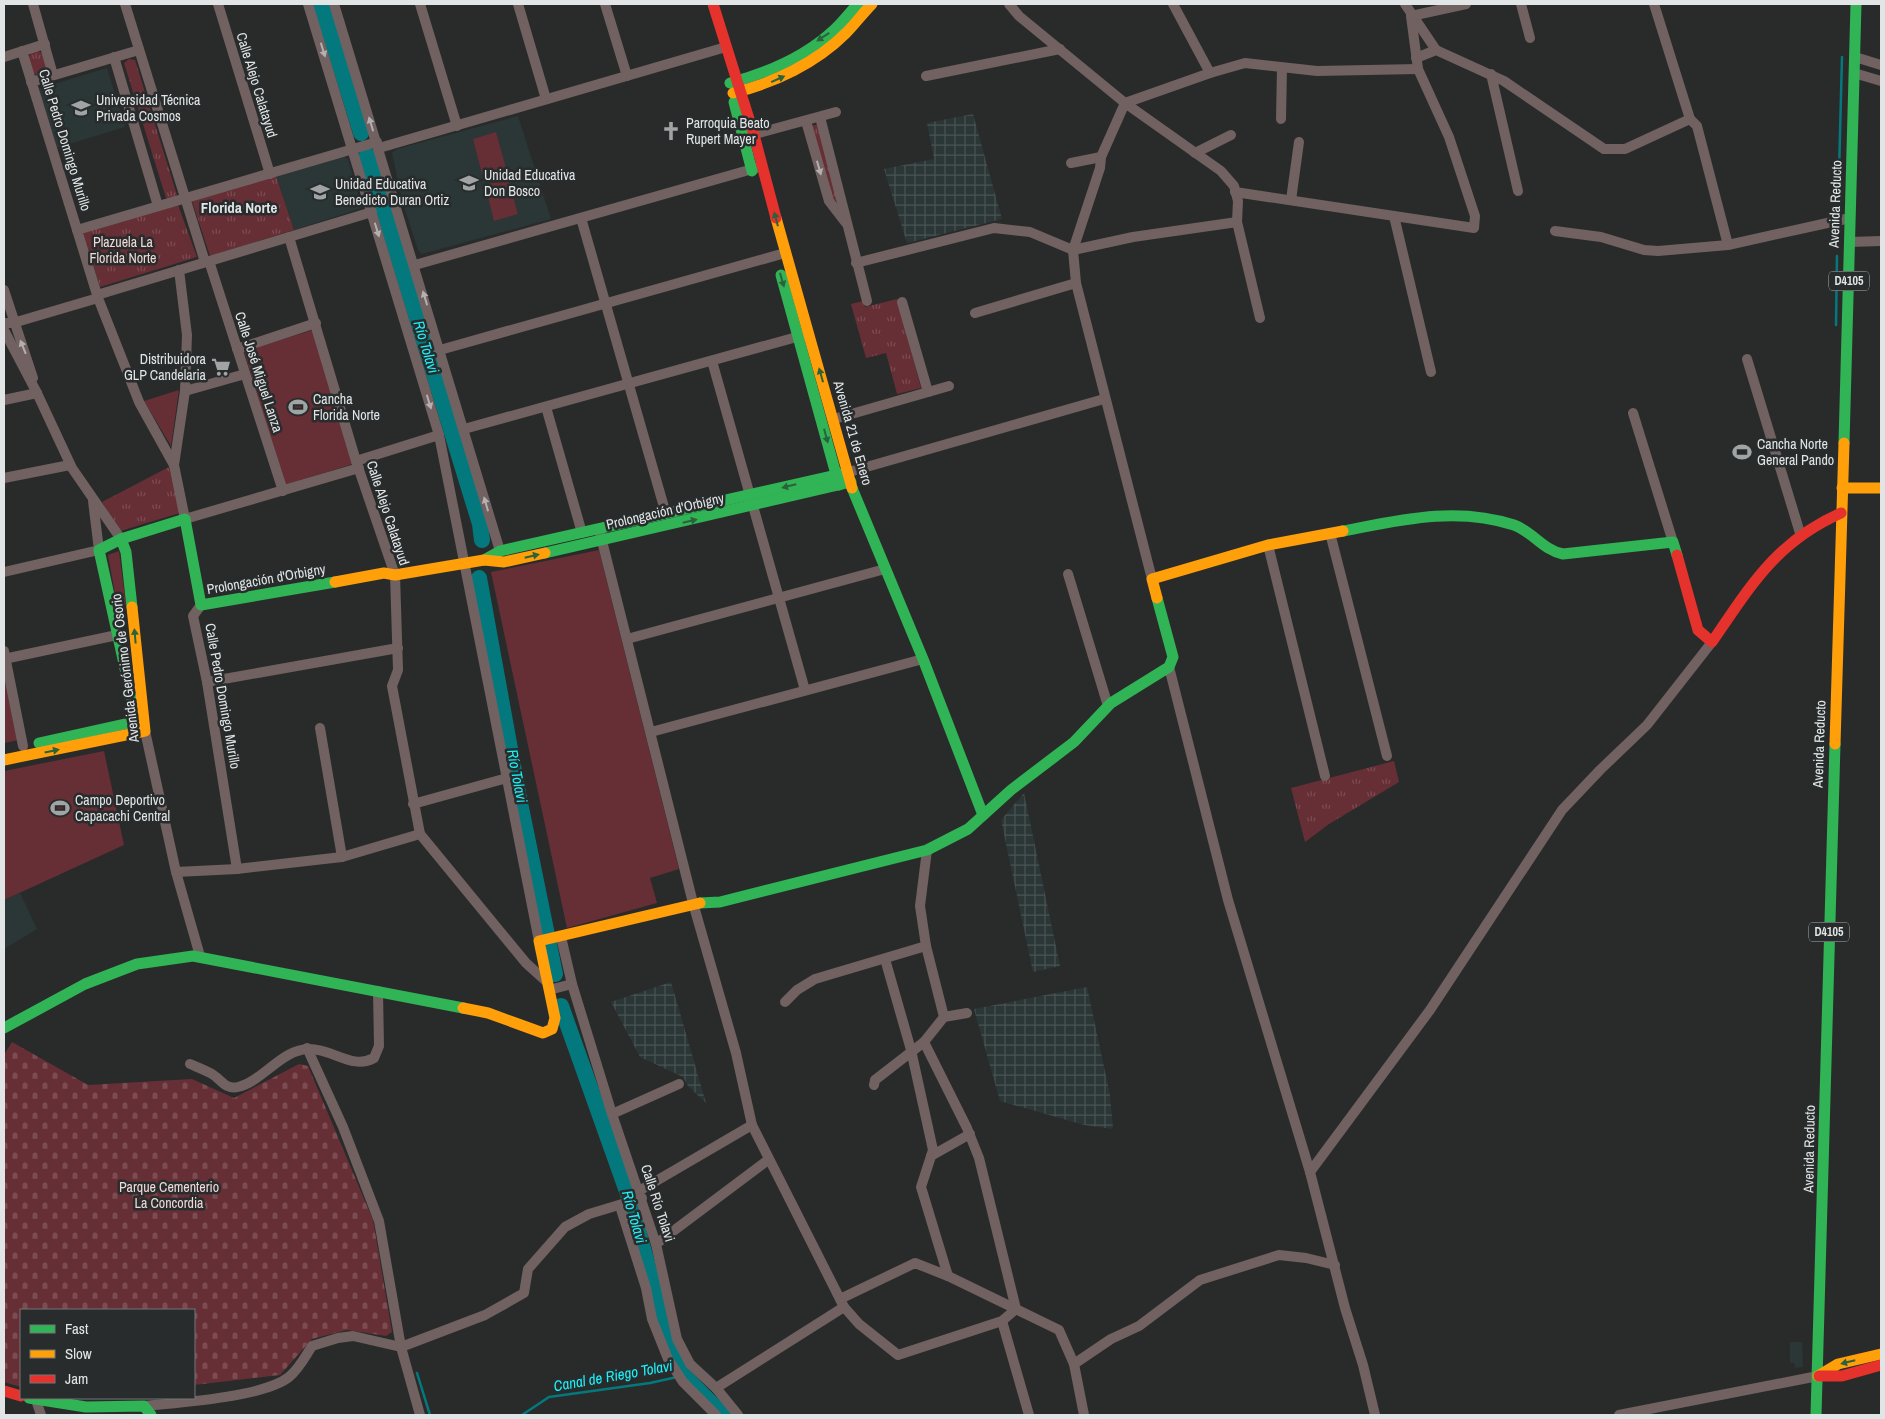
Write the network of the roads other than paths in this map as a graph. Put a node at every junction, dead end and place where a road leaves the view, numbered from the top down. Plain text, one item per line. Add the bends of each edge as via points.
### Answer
1 (33, 4) edge
2 (125, 4) edge
3 (218, 4) edge
4 (308, 4) edge
5 (334, 4) edge
6 (420, 4) edge
7 (518, 4) edge
8 (605, 4) edge
9 (713, 4) edge
10 (858, 4) edge
11 (872, 4) edge
12 (1010, 4) edge
13 (1173, 4) edge
14 (1405, 4) edge
15 (1466, 4) edge
16 (1521, 4) edge
17 (1654, 4) edge
18 (1856, 4) edge
19 (1411, 16) junction
20 (1530, 38) dead end
21 (45, 44) junction
22 (726, 47) junction
23 (1060, 49) junction
24 (139, 50) junction
25 (1436, 50) junction
26 (22, 51) junction
27 (4, 57) edge
28 (114, 57) junction
29 (1855, 57) junction
30 (1416, 58) junction
31 (1881, 65) edge
32 (1282, 68) junction
33 (1418, 69) junction
34 (1210, 73) junction
35 (1854, 73) junction
36 (1492, 74) junction
37 (53, 75) junction
38 (626, 76) junction
39 (926, 76) dead end
40 (1881, 81) edge
41 (31, 82) junction
42 (735, 88) junction
43 (546, 99) junction
44 (1125, 103) junction
45 (836, 112) dead end
46 (820, 117) junction
47 (1281, 119) dead end
48 (1690, 119) junction
49 (806, 121) junction
50 (457, 126) junction
51 (1231, 135) dead end
52 (749, 136) junction
53 (1299, 142) dead end
54 (378, 145) junction
55 (353, 150) junction
56 (1195, 153) junction
57 (1101, 157) junction
58 (1071, 164) dead end
59 (757, 168) junction
60 (270, 174) junction
61 (1518, 191) dead end
62 (1236, 192) junction
63 (185, 198) junction
64 (1292, 200) junction
65 (158, 206) junction
66 (372, 212) junction
67 (1394, 216) junction
68 (581, 218) junction
69 (1850, 218) junction
70 (1237, 222) junction
71 (846, 224) junction
72 (77, 230) junction
73 (1555, 231) dead end
74 (289, 237) junction
75 (1881, 241) edge
76 (1849, 242) junction
77 (1728, 245) junction
78 (1073, 250) junction
79 (780, 254) junction
80 (207, 262) junction
81 (856, 263) junction
82 (415, 265) junction
83 (179, 270) junction
84 (1076, 283) junction
85 (4, 290) edge
86 (97, 296) junction
87 (867, 301) dead end
88 (902, 302) dead end
89 (606, 303) junction
90 (975, 313) dead end
91 (1260, 318) dead end
92 (9, 323) edge
93 (316, 323) junction
94 (4, 330) edge
95 (804, 335) junction
96 (237, 349) junction
97 (440, 350) junction
98 (1747, 359) dead end
99 (712, 361) junction
100 (1431, 372) dead end
101 (246, 374) junction
102 (629, 384) junction
103 (949, 386) dead end
104 (185, 392) junction
105 (928, 392) junction
106 (37, 393) junction
107 (1104, 399) junction
108 (4, 400) edge
109 (546, 407) junction
110 (1633, 413) dead end
111 (834, 419) junction
112 (464, 429) junction
113 (439, 436) junction
114 (174, 464) junction
115 (358, 464) junction
116 (70, 465) junction
117 (850, 477) junction
118 (4, 478) edge
119 (838, 480) junction
120 (1842, 488) junction
121 (1881, 488) edge
122 (283, 491) junction
123 (93, 500) junction
124 (752, 501) junction
125 (1841, 513) junction
126 (666, 514) junction
127 (185, 518) junction
128 (582, 533) junction
129 (1330, 533) junction
130 (1800, 533) junction
131 (601, 535) junction
132 (121, 539) junction
133 (1672, 542) junction
134 (1268, 546) junction
135 (99, 550) junction
136 (500, 550) junction
137 (484, 560) junction
138 (465, 564) junction
139 (885, 569) junction
140 (4, 572) edge
141 (1068, 574) dead end
142 (394, 575) junction
143 (1152, 579) junction
144 (780, 598) junction
145 (201, 605) junction
146 (133, 613) junction
147 (113, 617) junction
148 (117, 635) junction
149 (627, 639) junction
150 (1712, 642) junction
151 (398, 648) junction
152 (4, 656) edge
153 (923, 659) junction
154 (1169, 667) junction
155 (207, 682) junction
156 (805, 690) junction
157 (1108, 706) junction
158 (141, 726) junction
159 (320, 728) dead end
160 (651, 732) junction
161 (23, 746) junction
162 (4, 750) edge
163 (1386, 756) dead end
164 (4, 760) edge
165 (1326, 776) dead end
166 (507, 778) junction
167 (413, 804) junction
168 (983, 815) junction
169 (420, 834) junction
170 (927, 850) junction
171 (342, 857) junction
172 (237, 869) junction
173 (176, 872) junction
174 (693, 903) junction
175 (561, 937) junction
176 (539, 941) junction
177 (926, 946) junction
178 (200, 956) junction
179 (885, 959) junction
180 (572, 984) junction
181 (548, 986) junction
182 (378, 991) junction
183 (785, 1002) dead end
184 (967, 1013) dead end
185 (944, 1018) junction
186 (4, 1028) edge
187 (924, 1042) junction
188 (307, 1048) junction
189 (911, 1050) junction
190 (190, 1064) dead end
191 (679, 1084) dead end
192 (874, 1085) dead end
193 (612, 1114) junction
194 (752, 1125) junction
195 (970, 1134) junction
196 (931, 1156) junction
197 (768, 1160) junction
198 (1310, 1172) junction
199 (641, 1195) junction
200 (621, 1205) junction
201 (656, 1244) junction
202 (1335, 1265) junction
203 (948, 1276) junction
204 (842, 1303) junction
205 (1016, 1309) junction
206 (1002, 1321) junction
207 (401, 1347) junction
208 (1881, 1354) edge
209 (1074, 1364) junction
210 (1881, 1365) edge
211 (1818, 1376) junction
212 (716, 1388) junction
213 (4, 1390) edge
214 (20, 1396) edge
215 (32, 1399) edge
216 (148, 1410) edge
217 (41, 1415) edge
218 (420, 1415) edge
219 (716, 1415) edge
220 (738, 1415) edge
221 (1028, 1415) edge
222 (1084, 1415) edge
223 (1375, 1415) edge
224 (1618, 1415) edge
225 (1816, 1415) edge

1 - 21 street
2 - 24 street, Calle José Miguel Lanza
3 - 60 street, Calle Alejo Calatayud
4 -> 55 street
54 -> 5 street
6 - 50 street
7 - 43 street
8 - 38 street
9 - 22 main road, Avenida 21 de Enero
10 -> 42 main road via 833,30 780,65
42 -> 11 main road via 786,75 842,38
12 - 23 street via 1019,16
13 - 34 street
14 - 19 street
15 - 19 street
16 - 20 street
17 - 48 street
18 - 29 main road, D4105
19 - 25 street
19 - 30 street
21 - 26 street
21 - 37 street
22 - 38 street
22 - 42 main road, Avenida 21 de Enero
23 - 39 street
23 - 44 street
24 - 28 street
24 - 63 street, Calle José Miguel Lanza
25 - 30 street
25 - 36 street
26 - 27 street
26 - 41 street, Calle Pedro Domingo Murillo
28 - 37 street
28 - 65 street
29 - 31 street
29 - 35 main road, D4105
30 - 33 street
32 - 33 street via 1317,71
32 - 34 street via 1246,63
32 - 47 street
33 - 67 street via 1449,136 1474,216 1474,228
34 - 44 street
35 - 40 street
35 - 69 main road, Avenida Reducto / D4105
36 - 48 street via 1604,149 1624,149
36 - 61 street
37 - 41 street
38 - 43 street
41 - 72 street, Calle Pedro Domingo Murillo
42 - 52 main road, Avenida 21 de Enero
43 - 50 street
44 - 56 street
44 - 57 street
45 - 46 street
46 - 49 street
46 - 71 street via 845,209
48 - 77 street via 1697,126
49 - 52 street
49 -> 71 street via 829,201
50 - 54 street
51 - 56 street
52 - 59 main road, Avenida 21 de Enero
53 - 64 street
54 - 55 street
54 - 82 street
55 - 60 street
55 - 66 street
56 - 62 street via 1221,171
57 - 58 street
57 - 78 street
59 - 68 street
59 - 79 main road, Avenida 21 de Enero
60 - 63 street
62 - 64 street
62 - 70 street
63 - 65 street
63 - 80 street, Calle José Miguel Lanza
64 - 67 street
65 - 72 street
66 - 74 street
66 -> 113 street
67 - 100 street
68 - 82 street
68 - 89 street
69 - 76 main road, Avenida Reducto / D4105
69 - 77 street
70 - 78 street
70 - 91 street
71 - 81 street
72 - 86 street, Calle Pedro Domingo Murillo
73 - 77 street via 1600,237 1644,250
74 - 80 street
74 - 93 street, Calle Alejo Calatayud
75 - 76 street
76 - 120 main road, Avenida Reducto / D4105
78 - 81 street via 1030,232 994,228
78 - 84 street
79 - 89 street
79 - 95 main road, Avenida 21 de Enero
80 - 83 street
80 - 96 street, Calle José Miguel Lanza
81 - 87 street
97 -> 82 street
83 - 86 street
83 - 104 street via 187,335
84 - 90 street
84 - 107 street
85 - 92 street, Avenida Gerónimo de Osorio
86 - 92 street
86 - 114 street, Calle Pedro Domingo Murillo via 139,402
88 - 105 street
89 - 97 street
89 - 102 street
106 -> 92 street, Avenida Gerónimo de Osorio via 27,356
93 - 96 street
93 - 115 street, Calle Alejo Calatayud
94 - 106 street, Avenida Gerónimo de Osorio
95 - 99 street
111 -> 95 main road, Avenida 21 de Enero
95 -> 119 main road, Avenida 21 de Enero
96 - 101 street, Calle José Miguel Lanza
97 - 112 street
98 - 130 street
99 - 102 street
99 - 124 street
101 - 104 street
101 - 122 street, Calle José Miguel Lanza
102 - 109 street
102 - 126 street
103 - 105 street
104 - 114 street
105 - 111 street
106 - 108 street
106 - 116 street, Avenida Gerónimo de Osorio
107 - 117 street
107 - 143 street
109 - 112 street
109 - 128 street
110 - 133 street
111 - 117 main road, Avenida 21 de Enero
136 -> 112 street
113 - 115 street
113 - 138 street
114 - 127 street, Calle Pedro Domingo Murillo
115 - 122 street
115 - 142 street, Calle Alejo Calatayud
116 - 118 street
116 - 123 street, Avenida Gerónimo de Osorio
117 - 119 main road, Prolongación d'Orbigny
117 - 139 main road, Avenida 21 de Enero
119 - 124 main road, Prolongación d'Orbigny
120 - 121 main road
120 - 125 main road, Avenida Reducto / D4105
122 - 127 street
123 - 132 street, Avenida Gerónimo de Osorio
123 - 135 street, Avenida Gerónimo de Osorio
124 - 126 main road, Prolongación d'Orbigny
131 -> 124 main road, Prolongación d'Orbigny
124 - 144 street
125 - 130 main road
125 - 211 main road, Avenida Reducto / D4105
126 - 131 main road, Prolongación d'Orbigny
127 - 132 main road
127 - 145 main road, Calle Pedro Domingo Murillo
128 - 131 main road, Prolongación d'Orbigny
128 - 136 main road, Prolongación d'Orbigny
129 - 133 main road via 1419,516 1456,514 1479,516 1519,527 1552,552 1563,554
129 - 134 main road
129 - 163 street
130 - 150 main road via 1773,557
137 -> 131 main road, Prolongación d'Orbigny via 504,562
131 - 149 street
132 - 135 main road
132 - 146 main road, Avenida Gerónimo de Osorio via 126,552
133 - 150 main road via 1698,630
134 - 143 main road
134 - 165 street
135 - 140 street
135 - 147 main road, Avenida Gerónimo de Osorio
136 - 137 main road, Prolongación d'Orbigny
137 - 138 main road, Prolongación d'Orbigny
138 - 142 main road, Prolongación d'Orbigny
138 - 166 street
139 - 144 street
139 - 153 main road, Avenida 21 de Enero
141 - 157 street
142 - 145 main road, Prolongación d'Orbigny via 384,573
142 - 151 street, Calle Alejo Calatayud
143 - 154 main road via 1173,657
144 - 149 street
144 - 156 street
145 - 155 street, Calle Pedro Domingo Murillo via 193,616
146 - 147 street
158 -> 146 main road, Avenida Gerónimo de Osorio
147 - 148 main road, Avenida Gerónimo de Osorio
148 - 152 street
148 - 158 main road, Avenida Gerónimo de Osorio
149 - 160 street
150 - 198 street via 1647,725 1562,810 1430,1010
151 - 155 street
151 - 167 street, Calle Alejo Calatayud via 398,670 392,686
152 - 161 street
153 - 156 street
153 - 168 main road, Avenida 21 de Enero
154 - 157 main road
154 - 198 street via 1228,900
155 - 172 street, Calle Pedro Domingo Murillo
156 - 160 street
157 - 168 main road via 1074,742
158 - 161 main road
164 -> 158 main road
158 - 173 street, Avenida Gerónimo de Osorio
159 - 171 street
160 - 174 street
161 - 162 main road
166 - 167 street
166 - 176 street
167 - 169 street, Calle Alejo Calatayud
168 - 170 main road via 968,829
169 - 171 street
169 - 181 street
170 - 174 main road via 720,902
170 - 177 street via 920,906
171 - 172 street
172 - 173 street
173 - 178 street, Avenida Gerónimo de Osorio
174 - 175 main road
174 - 194 street via 736,1053
175 - 176 main road
175 - 180 street, Calle Río Tolavi
176 - 181 main road
177 - 179 street
177 - 185 street
178 - 182 main road
178 - 186 main road via 137,964 86,984
179 - 183 street via 815,979
179 - 189 street
180 - 181 street
180 - 193 street, Calle Río Tolavi
181 - 182 main road via 555,1018 552,1030 543,1033 488,1013
182 - 188 street via 379,1046 374,1058 365,1063 355,1063 337,1054
184 - 185 street
185 - 187 street
187 - 189 street
187 - 195 street
188 - 190 street via 293,1052 238,1087 227,1087 212,1074
188 - 207 street via 343,1127 379,1220
189 - 192 street via 875,1080
189 - 196 street via 933,1150
191 - 193 street
193 - 199 street, Calle Río Tolavi
194 - 197 street
194 - 199 street
195 - 196 street
195 - 205 street via 993,1209
196 - 203 street via 921,1187
197 - 201 street
197 - 204 street
198 - 202 street
199 - 200 street
199 - 201 street, Calle Río Tolavi
200 - 207 street via 589,1214 565,1227 528,1269 524,1293 485,1314
200 - 219 street via 652,1319 668,1359 683,1382
201 - 212 street, Calle Río Tolavi via 677,1339 690,1364
202 - 209 street via 1279,1255 1200,1280 1139,1326
202 - 223 street
203 - 204 street via 915,1263
203 - 205 street
204 - 206 street via 859,1324 898,1356
204 - 212 street
205 - 206 street
205 - 209 street via 1059,1330
206 - 221 street
207 - 216 street via 352,1336 338,1338 312,1346 290,1377 262,1390
207 - 218 street
208 -> 211 main road via 1838,1364
209 - 222 street
210 - 211 main road via 1842,1376
211 - 224 street
211 - 225 main road, Avenida Reducto / D4105
212 - 220 street, Calle Río Tolavi
213 - 214 main road
215 - 216 main road via 65,1407
215 - 217 street

